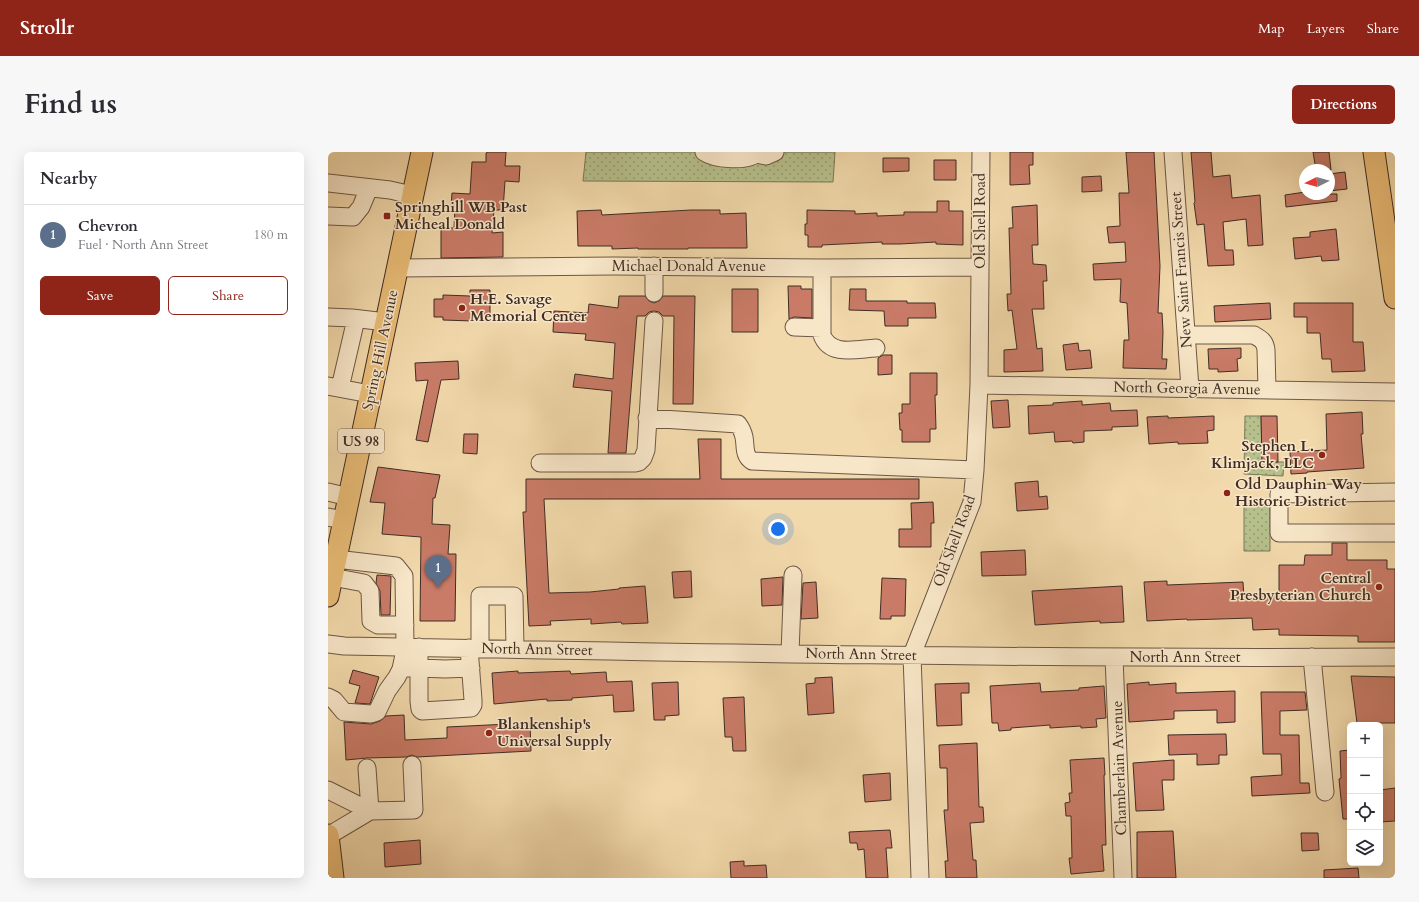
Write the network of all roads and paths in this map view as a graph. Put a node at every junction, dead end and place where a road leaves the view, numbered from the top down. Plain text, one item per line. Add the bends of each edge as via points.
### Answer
1 (422, 152) edge
2 (704, 152) edge
3 (775, 152) edge
4 (981, 152) edge
5 (1173, 152) edge
6 (1374, 152) edge
7 (757, 153) edge
8 (328, 183) edge
9 (369, 188) junction
10 (412, 195) junction
11 (328, 216) edge
12 (1390, 233) edge
13 (654, 266) junction
14 (980, 267) junction
15 (398, 268) junction
16 (822, 268) junction
17 (654, 293) dead end
18 (1395, 298) edge
19 (328, 317) edge
20 (356, 318) junction
21 (654, 321) dead end
22 (386, 322) junction
23 (794, 327) dead end
24 (822, 328) junction
25 (1186, 335) junction
26 (876, 348) dead end
27 (979, 385) junction
28 (334, 387) edge
29 (1190, 388) junction
30 (1267, 390) junction
31 (1395, 392) edge
32 (370, 394) junction
33 (647, 418) junction
34 (540, 463) dead end
35 (975, 470) junction
36 (328, 492) edge
37 (1395, 492) edge
38 (349, 497) junction
39 (336, 519) edge
40 (1395, 533) edge
41 (368, 563) junction
42 (794, 575) dead end
43 (331, 580) edge
44 (364, 583) junction
45 (405, 625) junction
46 (328, 644) edge
47 (412, 647) junction
48 (475, 648) junction
49 (515, 649) junction
50 (790, 653) junction
51 (912, 655) junction
52 (1114, 657) junction
53 (1312, 657) junction
54 (1395, 657) edge
55 (419, 668) junction
56 (470, 668) junction
57 (401, 669) junction
58 (328, 697) edge
59 (412, 765) dead end
60 (367, 768) dead end
61 (328, 790) edge
62 (1325, 792) dead end
63 (370, 811) junction
64 (328, 835) edge
65 (333, 878) edge
66 (920, 878) edge
67 (1123, 878) edge

1 - 10 main road, Spring Hill Avenue / US 98
2 - 7 street via 709,156 740,160
3 - 7 street via 766,156
4 - 14 street, Old Shell Road
5 - 25 street, New Saint Francis Street
6 - 12 main road
8 - 9 street
9 - 10 street
9 - 11 street via 361,207 353,217
10 - 15 main road, Spring Hill Avenue / US 98
12 - 18 main road
13 - 15 street, Michael Donald Avenue
13 - 16 street, Michael Donald Avenue
13 - 17 street
14 - 16 street, Michael Donald Avenue
14 - 27 street, Old Shell Road
15 - 22 main road, Spring Hill Avenue / US 98
16 - 24 street
19 - 20 street
20 - 22 street
20 - 28 street
21 - 33 street
22 - 32 main road, Spring Hill Avenue / US 98
23 - 24 street
24 - 26 street via 824,342 837,350
25 - 29 street, New Saint Francis Street
25 - 30 street via 1254,335 1262,339 1266,350
27 - 29 street, North Georgia Avenue
27 - 35 street, Old Shell Road
28 - 32 street
29 - 30 street, North Georgia Avenue
30 - 31 street, North Georgia Avenue
32 - 38 main road, Spring Hill Avenue / US 98
33 - 34 street via 646,450 639,462
33 - 35 street via 738,424 744,438 745,453 752,461
35 - 51 street, Old Shell Road via 972,502
36 - 38 street
37 - 40 street via 1279,494 1279,533
38 - 39 main road, Spring Hill Avenue / US 98
39 - 43 main road, Spring Hill Avenue / US 98
41 - 43 street
41 - 44 street
41 - 45 street via 396,566 404,576
42 - 50 street
43 - 44 street
44 - 45 street via 370,591 371,621 378,625
45 - 47 street
46 - 47 street, North Ann Street
47 - 48 street, North Ann Street
47 - 55 street
47 - 57 street
48 - 49 street, North Ann Street
48 - 49 street via 480,596 514,596
48 - 56 street
49 - 50 street, North Ann Street
50 - 51 street, North Ann Street
51 - 52 street, North Ann Street
51 - 66 street, Old Shell Road
52 - 53 street, North Ann Street
52 - 67 street, Chamberlain Avenue
53 - 54 street, North Ann Street
53 - 62 street
55 - 56 street
55 - 56 street via 419,701 422,711 471,708 473,700
55 - 57 street
57 - 58 street via 386,691 377,712 344,712
59 - 63 street via 414,810
60 - 63 street
61 - 63 street
63 - 64 street
64 - 65 main road

